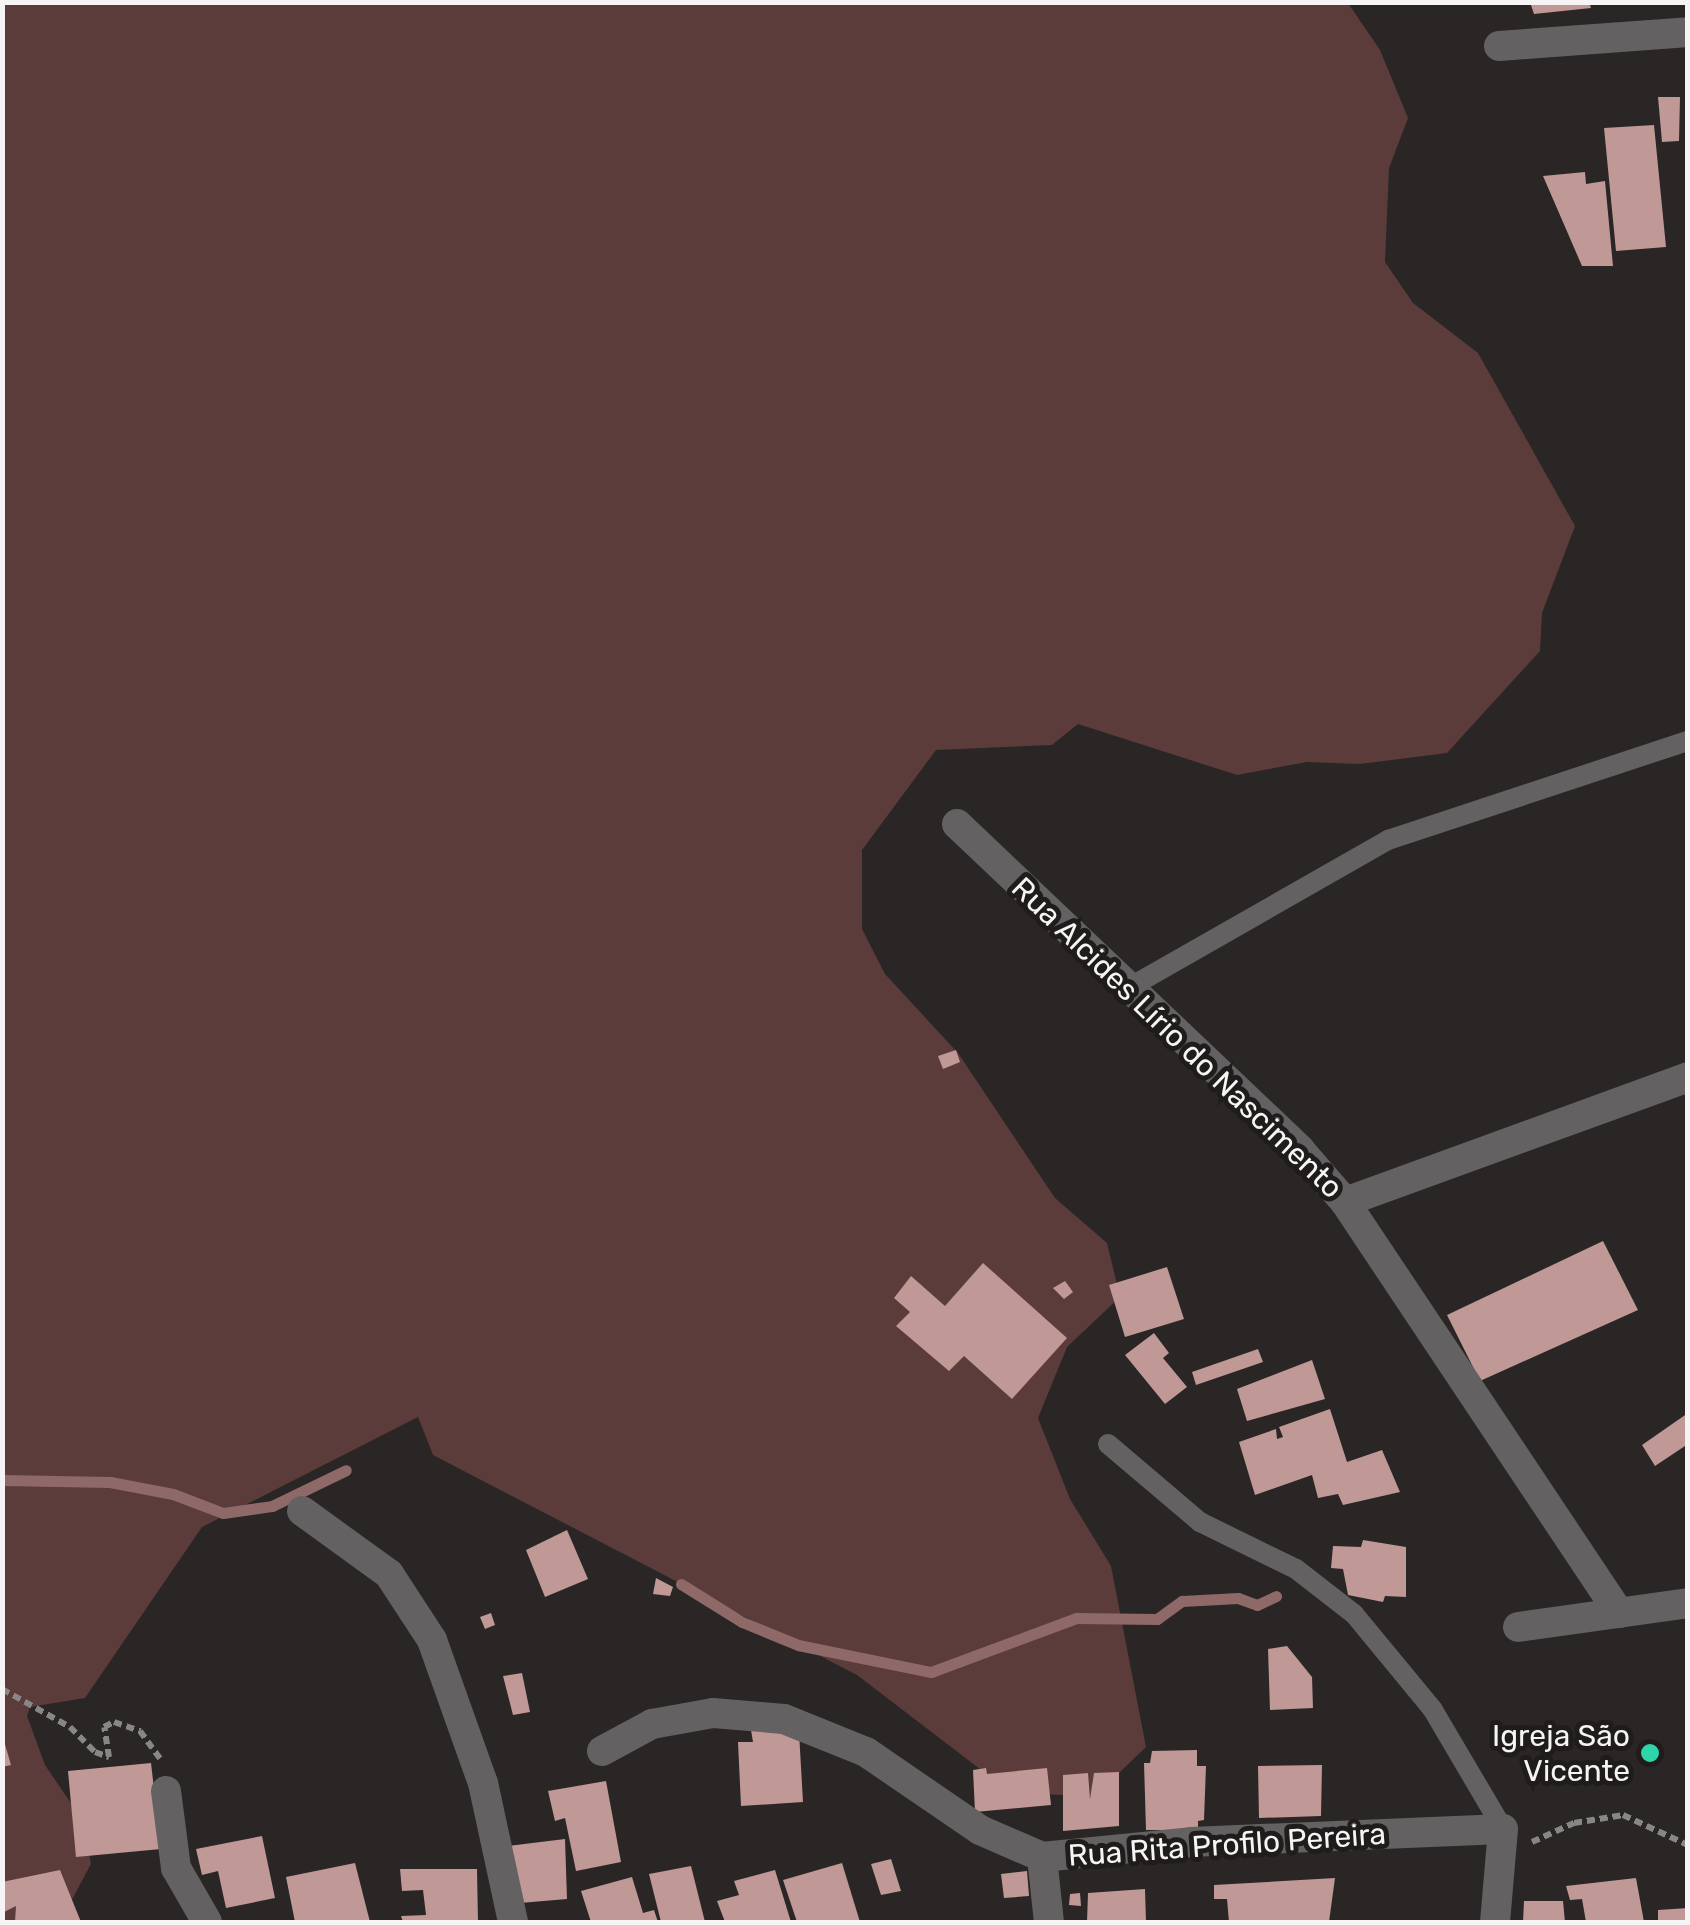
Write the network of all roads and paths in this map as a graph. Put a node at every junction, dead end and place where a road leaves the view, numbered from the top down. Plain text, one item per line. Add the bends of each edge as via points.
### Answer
1 (1688, 32) edge
2 (1499, 46) dead end
3 (1688, 742) edge
4 (956, 824) dead end
5 (1125, 990) junction
6 (1688, 1077) edge
7 (1345, 1202) junction
8 (1108, 1444) dead end
9 (302, 1511) dead end
10 (1688, 1604) edge
11 (1619, 1613) junction
12 (1518, 1626) dead end
13 (2, 1688) edge
14 (602, 1751) dead end
15 (166, 1792) joint
16 (1503, 1836) junction
17 (1688, 1846) edge
18 (1042, 1857) junction
19 (207, 1922) edge
20 (513, 1922) edge
21 (1049, 1922) edge
22 (1495, 1922) edge

1 - 2 street
3 - 5 lane via 1388,840
4 - 5 street, Rua Alcides Lírio do Nascimento
5 - 7 street, Rua Alcides Lírio do Nascimento via 1300,1150
6 - 7 street
7 - 11 street, Rua Alcides Lírio do Nascimento
8 - 16 lane via 1200,1522 1296,1569 1354,1614 1433,1710
9 - 20 street via 388,1574 419,1614 483,1784
10 - 11 street
11 - 12 street
13 - 15 path via 108,1757 104,1726 114,1722 140,1731 160,1760
14 - 18 street, Rua Rita Profilo Pereira via 652,1724 713,1713 784,1720 866,1752 980,1830
15 - 19 street via 176,1868
16 - 17 path via 1542,1842 1574,1823 1623,1815
16 - 18 street, Rua Rita Profilo Pereira via 1192,1842
16 - 22 street
18 - 21 street

